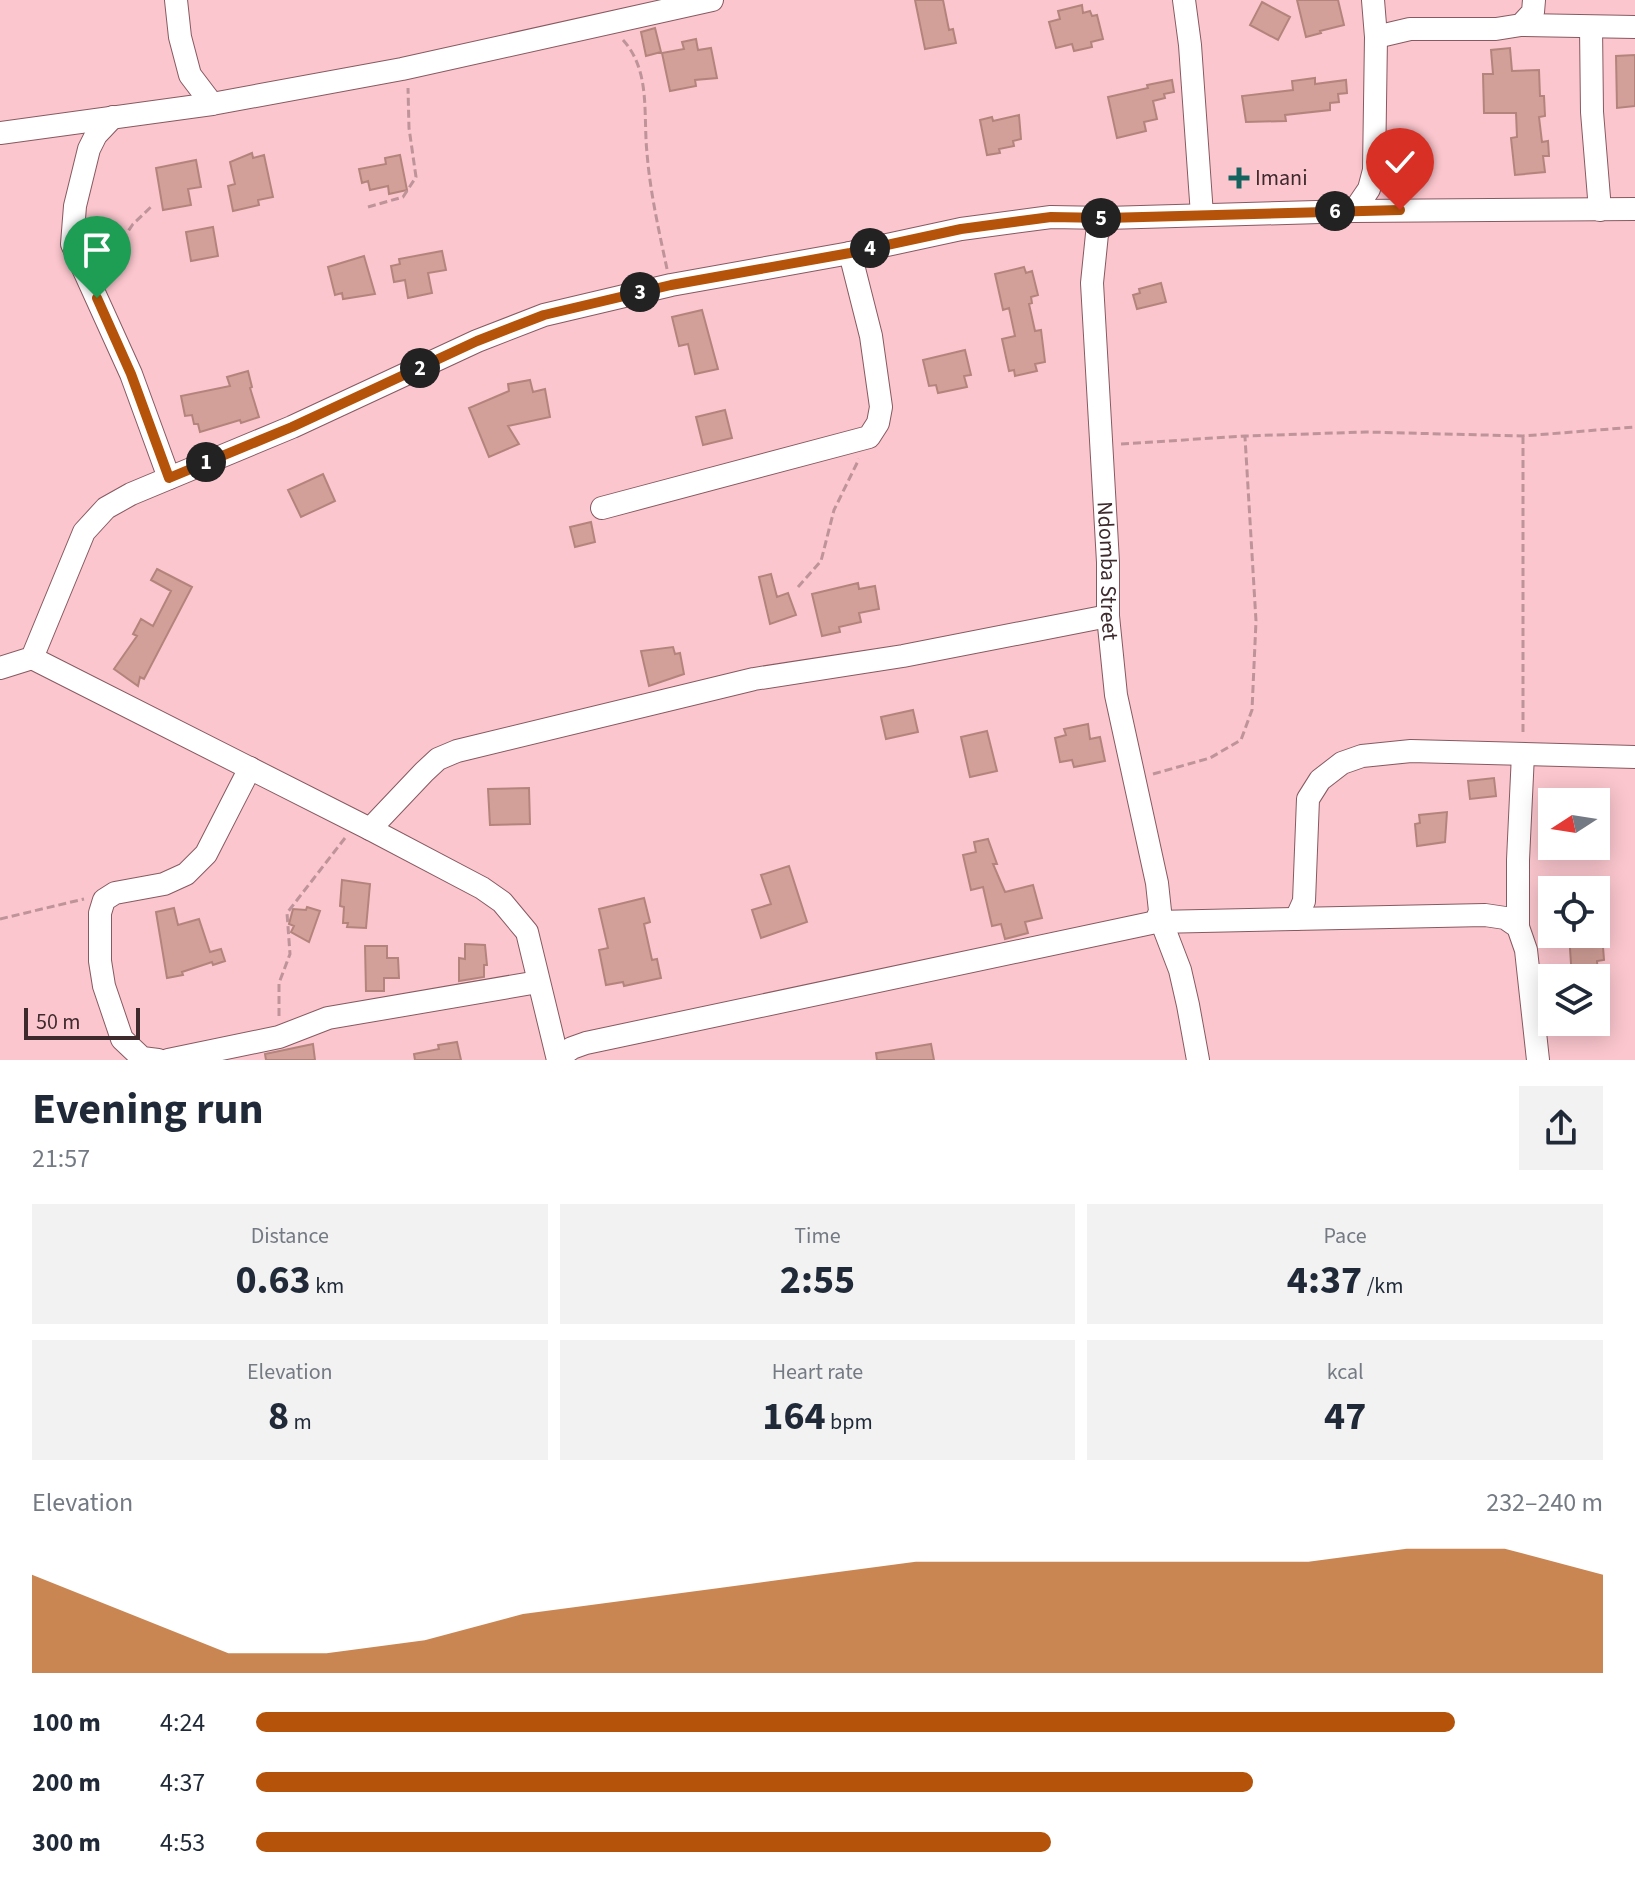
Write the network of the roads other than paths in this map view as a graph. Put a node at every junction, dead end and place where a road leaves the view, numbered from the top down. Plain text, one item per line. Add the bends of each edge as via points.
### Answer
1 (176, 0) edge
2 (712, 0) edge
3 (1184, 0) edge
4 (1373, 0) edge
5 (1534, 0) edge
6 (1521, 25) junction
7 (1591, 27) junction
8 (1635, 27) edge
9 (1376, 37) junction
10 (212, 104) junction
11 (113, 117) junction
12 (0, 133) edge
13 (1635, 209) edge
14 (1600, 210) junction
15 (1354, 211) junction
16 (1202, 215) junction
17 (1106, 218) junction
18 (850, 253) junction
19 (169, 478) junction
20 (602, 508) dead end
21 (1108, 616) junction
22 (32, 658) junction
23 (0, 668) edge
24 (1523, 754) junction
25 (1635, 757) edge
26 (250, 768) junction
27 (363, 825) junction
28 (1296, 919) junction
29 (1159, 923) junction
30 (1518, 927) junction
31 (538, 982) junction
32 (123, 1049) edge
33 (558, 1059) edge
34 (158, 1060) edge
35 (168, 1060) edge
36 (1198, 1060) edge
37 (1538, 1060) edge

1 - 10 street via 190,75
2 - 10 street via 402,69
3 - 16 street
4 - 9 street
5 - 6 street via 1533,12
6 - 7 street
6 - 9 street via 1410,29
7 - 8 street
7 - 14 street
9 - 15 street via 1374,170
10 - 11 street
11 - 12 street
11 - 19 street via 89,149 72,244 131,374
13 - 14 street
14 - 15 street
15 - 16 street
16 - 17 street
17 - 18 street via 1051,217 961,229
17 - 21 street, Ndomba Street via 1097,234 1092,283
18 - 19 street via 671,285 544,315
18 - 20 street via 871,336 881,407 869,437
19 - 22 street via 106,508 84,532
21 - 27 street via 754,679 457,751 438,759
21 - 29 street, Ndomba Street via 1116,695 1157,883
22 - 23 street
22 - 26 street
24 - 25 street
24 - 28 street via 1411,751 1342,763 1320,780 1308,799 1304,901
24 - 30 street
26 - 27 street
26 - 32 street via 206,854 186,874 104,900 100,961
27 - 31 street via 502,902 527,932
28 - 29 street
28 - 30 street via 1485,915 1505,918
29 - 33 street via 586,1043
29 - 36 street via 1183,981
30 - 37 street via 1526,950
31 - 33 street
31 - 35 street via 328,1018 279,1037
32 - 34 street

